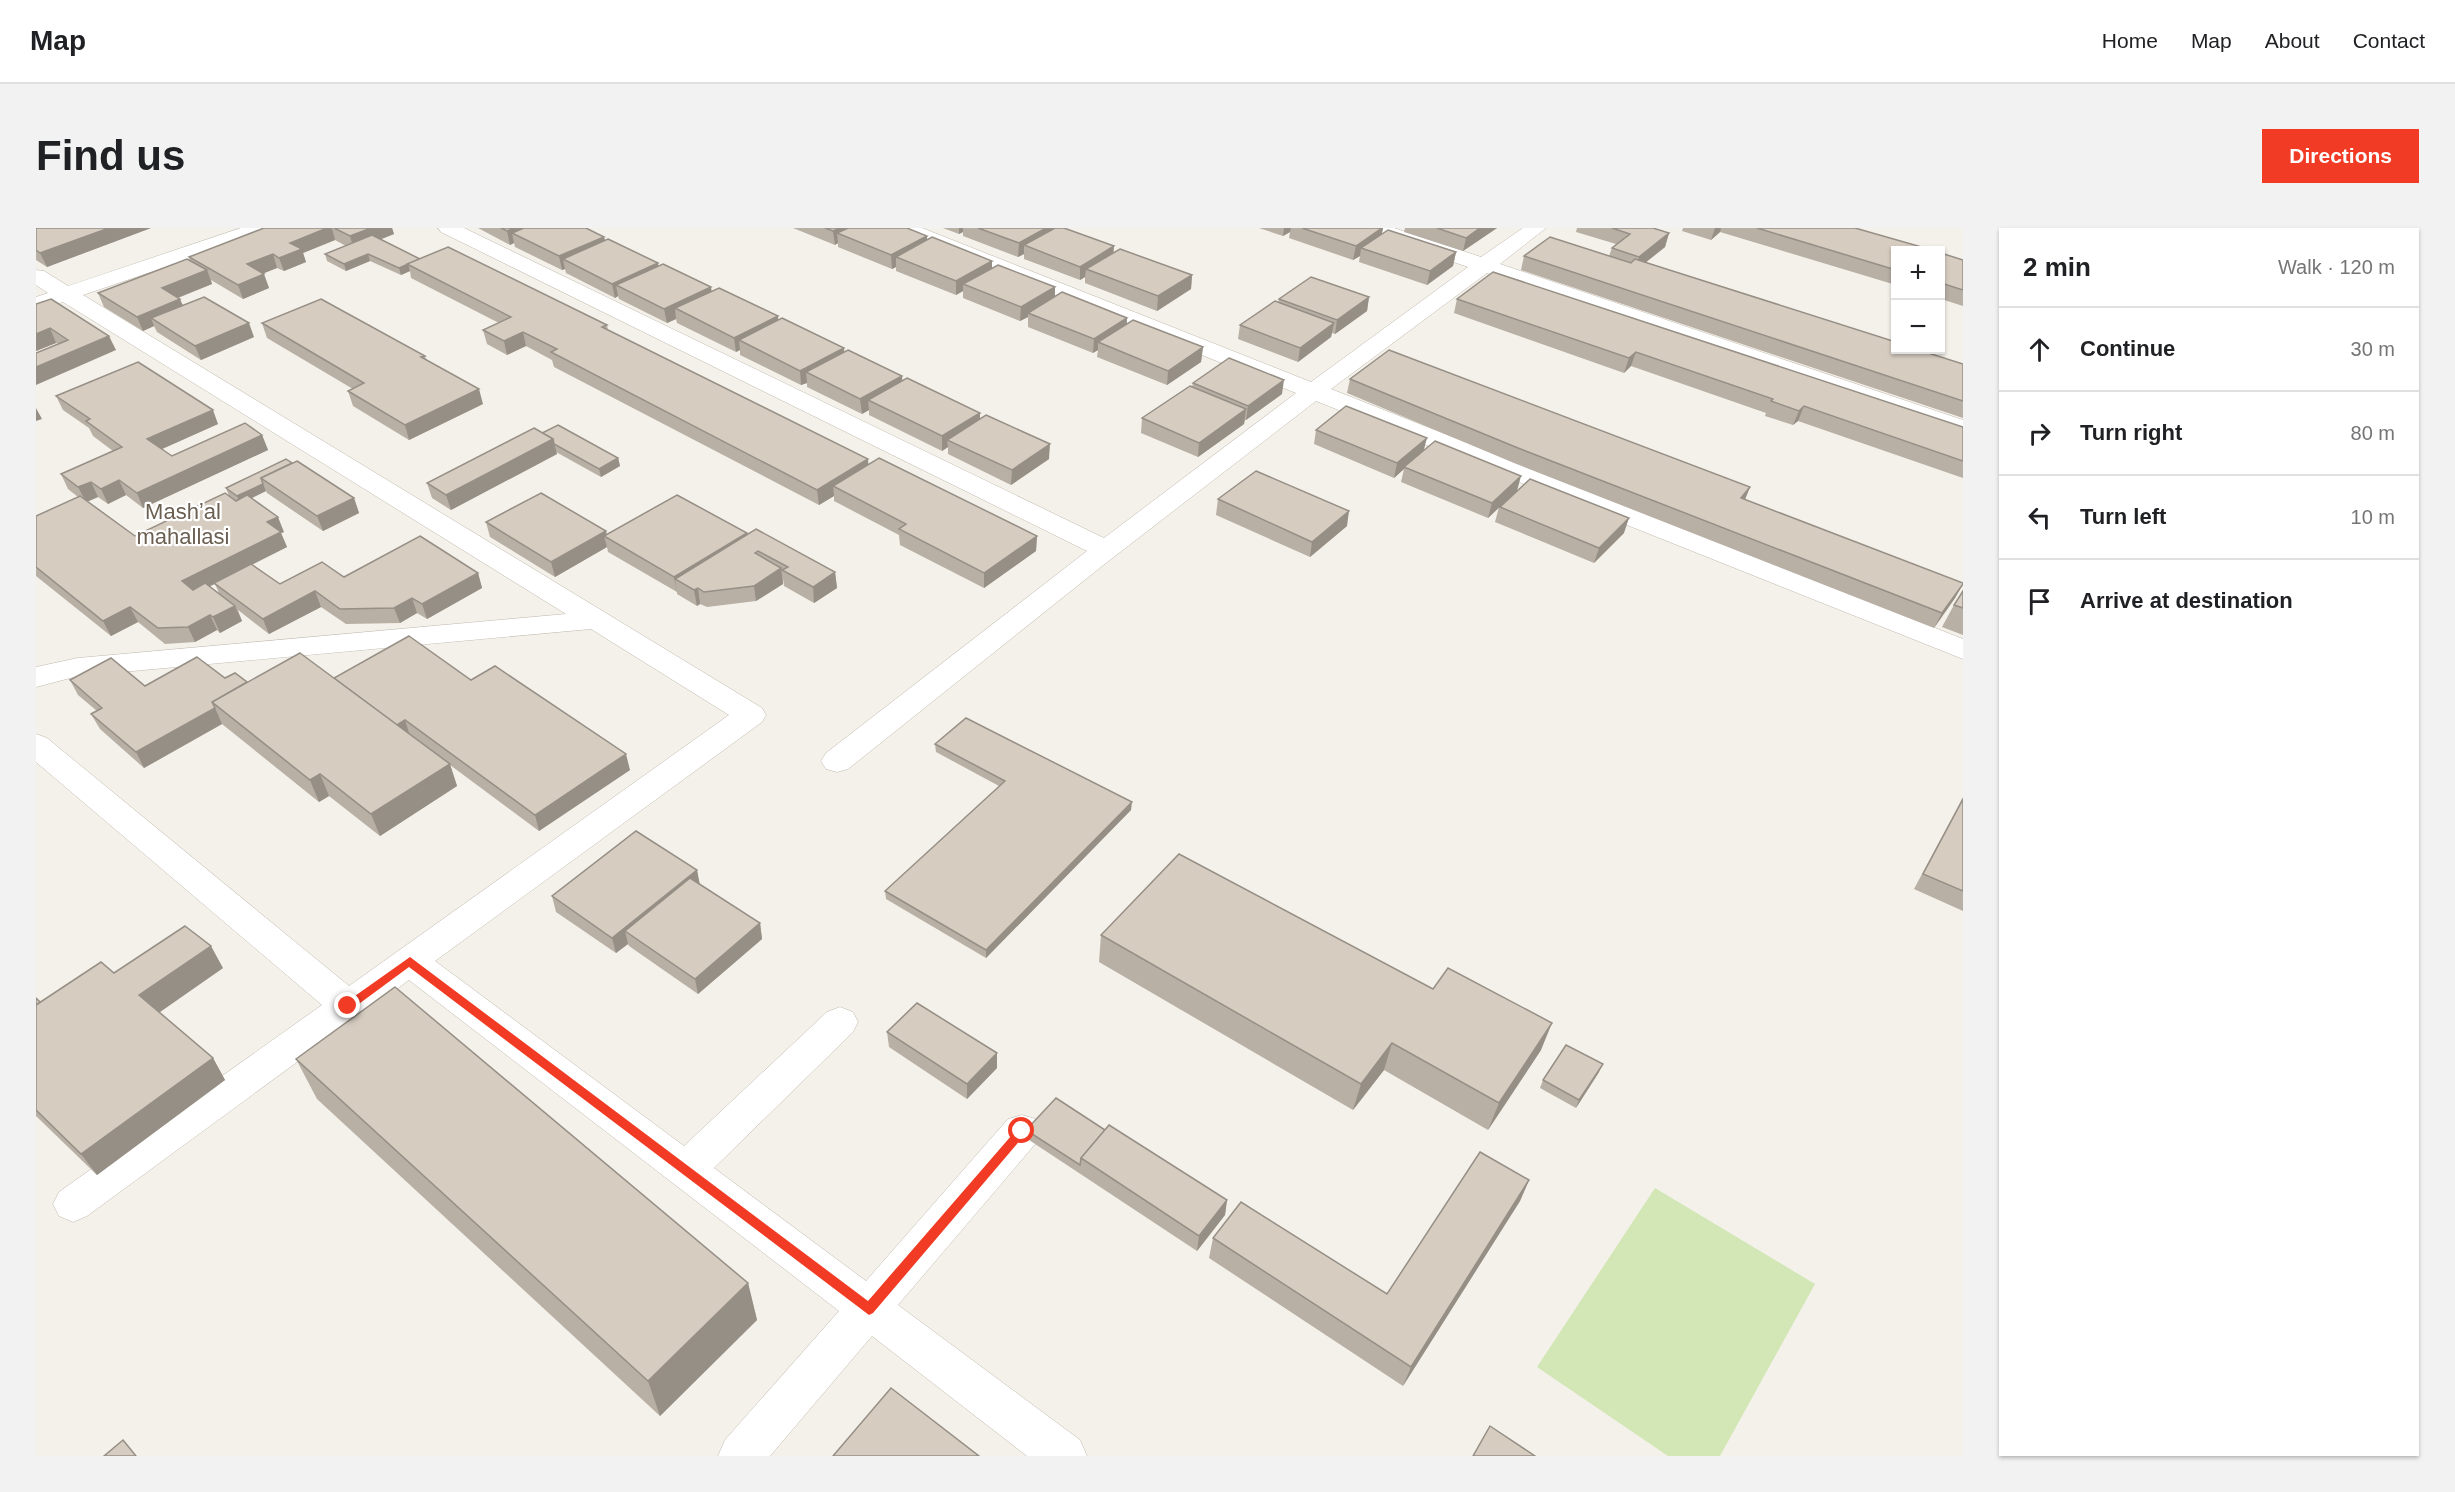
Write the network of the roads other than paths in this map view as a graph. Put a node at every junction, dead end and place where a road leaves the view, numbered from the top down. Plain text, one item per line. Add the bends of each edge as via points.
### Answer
1 (261, 228) edge
2 (448, 228) edge
3 (904, 228) edge
4 (1374, 228) edge
5 (1536, 228) edge
6 (1483, 265) junction
7 (36, 276) edge
8 (65, 294) junction
9 (36, 304) edge
10 (1312, 391) junction
11 (1963, 428) edge
12 (1105, 549) junction
13 (596, 620) junction
14 (1963, 650) edge
15 (36, 677) edge
16 (36, 745) edge
17 (837, 761) dead end
18 (410, 961) junction
19 (348, 1006) junction
20 (840, 1022) dead end
21 (1022, 1131) dead end
22 (686, 1170) junction
23 (73, 1204) dead end
24 (869, 1309) junction
25 (741, 1456) edge
26 (1064, 1456) edge

1 - 8 street
2 - 12 street
3 - 10 street
4 - 6 street
5 - 6 street
6 - 10 street
6 - 11 street
7 - 8 street
8 - 9 street
8 - 13 street
10 - 12 street
10 - 14 street
12 - 17 street
13 - 15 street via 78,667
13 - 18 street via 751,715
16 - 19 street
18 - 19 street
18 - 22 street
19 - 23 street
20 - 22 street
21 - 24 street
22 - 24 street
24 - 25 street
24 - 26 street

